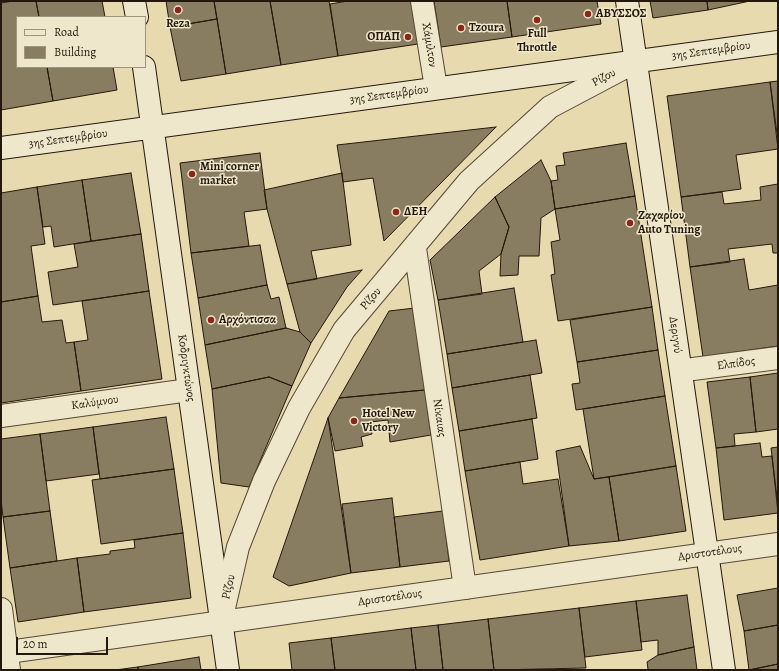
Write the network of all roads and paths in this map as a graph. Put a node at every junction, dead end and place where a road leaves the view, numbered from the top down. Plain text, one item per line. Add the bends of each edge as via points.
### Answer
1 (134, 1) edge
2 (422, 1) edge
3 (627, 1) edge
4 (137, 16) edge
5 (778, 42) edge
6 (636, 61) junction
7 (144, 68) edge
8 (436, 88) junction
9 (153, 127) junction
10 (1, 148) edge
11 (415, 248) junction
12 (778, 358) edge
13 (693, 369) dead end
14 (190, 390) junction
15 (1, 416) edge
16 (778, 544) edge
17 (707, 554) junction
18 (465, 588) junction
19 (1, 609) edge
20 (221, 622) junction
21 (6, 658) edge
22 (228, 670) edge
23 (724, 670) edge

1 - 4 street
2 - 8 street, Χάμιλτον
3 - 6 street, Δεριγνύ
5 - 6 street, 3ης Σεπτεμβρίου
6 - 8 street, 3ης Σεπτεμβρίου
6 - 11 street, Ρίζου via 550,107 469,182
6 - 17 street, Δεριγνύ
7 - 9 street, Κοδριγκτώνος
8 - 9 street, 3ης Σεπτεμβρίου
9 - 10 street, 3ης Σεπτεμβρίου
9 - 14 street, Κοδριγκτώνος
11 - 18 street, Νίκαιας
11 - 20 street, Ρίζου via 344,330 299,408 264,481 238,547
12 - 13 street, Ελπίδος
14 - 15 street, Καλύμνου
14 - 20 street, Κοδριγκτώνος
16 - 17 street, Αριστοτέλους
17 - 18 street, Αριστοτέλους
17 - 23 street, Δεριγνύ
18 - 20 street, Αριστοτέλους
19 - 21 street
20 - 21 street, Αριστοτέλους
20 - 22 street, Κοδριγκτώνος

